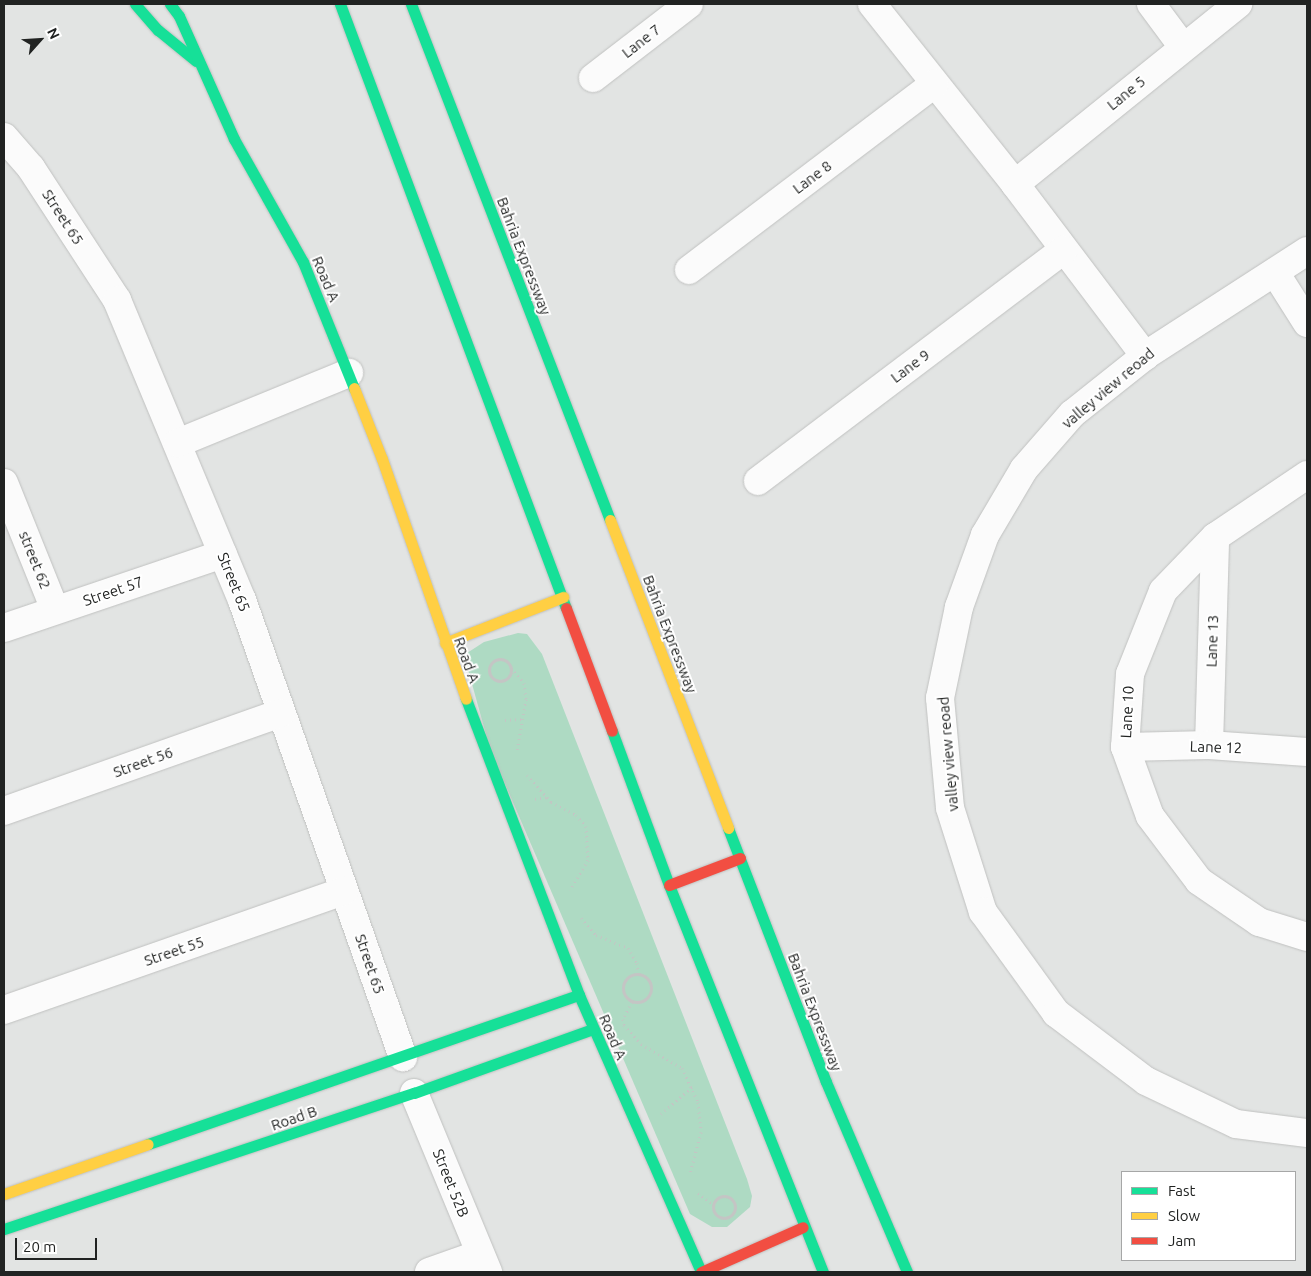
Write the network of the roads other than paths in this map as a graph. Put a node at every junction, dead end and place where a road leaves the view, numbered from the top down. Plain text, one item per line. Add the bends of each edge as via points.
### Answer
1 (135, 4) edge
2 (170, 4) edge
3 (340, 4) edge
4 (411, 4) edge
5 (688, 4) edge
6 (872, 4) edge
7 (1151, 4) edge
8 (1238, 4) edge
9 (1184, 47) junction
10 (197, 62) junction
11 (593, 78) dead end
12 (934, 84) junction
13 (4, 137) edge
14 (1015, 184) junction
15 (1063, 250) junction
16 (1306, 254) edge
17 (689, 270) dead end
18 (1276, 274) junction
19 (1307, 324) edge
20 (1145, 356) junction
21 (349, 373) junction
22 (178, 443) junction
23 (1307, 475) edge
24 (758, 481) dead end
25 (4, 483) edge
26 (1215, 537) junction
27 (223, 554) junction
28 (563, 598) junction
29 (55, 610) junction
30 (4, 628) edge
31 (445, 643) junction
32 (281, 713) junction
33 (1209, 745) junction
34 (1125, 747) junction
35 (1307, 752) edge
36 (4, 811) edge
37 (740, 858) junction
38 (669, 885) junction
39 (344, 891) junction
40 (1307, 937) edge
41 (579, 995) junction
42 (4, 1010) edge
43 (593, 1029) junction
44 (403, 1058) junction
45 (414, 1093) junction
46 (1307, 1133) edge
47 (4, 1194) edge
48 (803, 1227) junction
49 (4, 1229) edge
50 (484, 1263) edge
51 (429, 1272) edge
52 (701, 1272) edge
53 (823, 1272) edge
54 (907, 1272) edge

1 - 10 main road via 158,30
2 - 10 main road, Road A via 179,16
3 - 28 main road via 521,494
4 - 37 main road, Bahria Expressway
5 - 11 street, Lane 7
6 - 12 street
7 - 9 street
8 - 9 street, Lane 5
9 - 14 street, Lane 5
10 - 21 main road, Road A via 234,139 303,262
12 - 14 street
12 - 17 street, Lane 8
13 - 22 street, Street 65 via 31,168 116,300
14 - 15 street
15 - 20 street
15 - 24 street, Lane 9
16 - 18 street, valley view reoad
18 - 19 street
18 - 20 street, valley view reoad
20 - 46 street, valley view reoad via 1072,414 1024,469 985,535 959,607 940,698 950,808 984,912 1056,1014 1146,1082 1236,1124
21 - 22 street
21 - 31 main road, Road A
22 - 27 street, Street 65
23 - 26 street, Lane 10
25 - 29 street, street 62
26 - 33 street, Lane 13
26 - 34 street, Lane 10 via 1163,591 1130,674
27 - 29 street, Street 57
27 - 32 street, Street 65
28 - 31 main road
28 - 38 main road
29 - 30 street, Street 57
31 - 41 main road, Road A
32 - 36 street, Street 56
32 - 39 street, Street 65
33 - 34 street, Lane 12
33 - 35 street, Lane 12
34 - 40 street, Lane 10 via 1150,816 1199,881 1259,922
37 - 38 main road
37 - 54 main road, Bahria Expressway via 826,1082
38 - 48 main road
39 - 42 street, Street 55
39 - 44 street, Street 65
41 - 43 main road, Road A
41 - 44 main road, Road B
43 - 45 main road, Road B
43 - 52 main road, Road A
44 - 47 main road, Road B via 242,1109
45 - 49 main road, Road B
45 - 50 street, Street 52B
48 - 52 main road
48 - 53 main road
50 - 51 street

